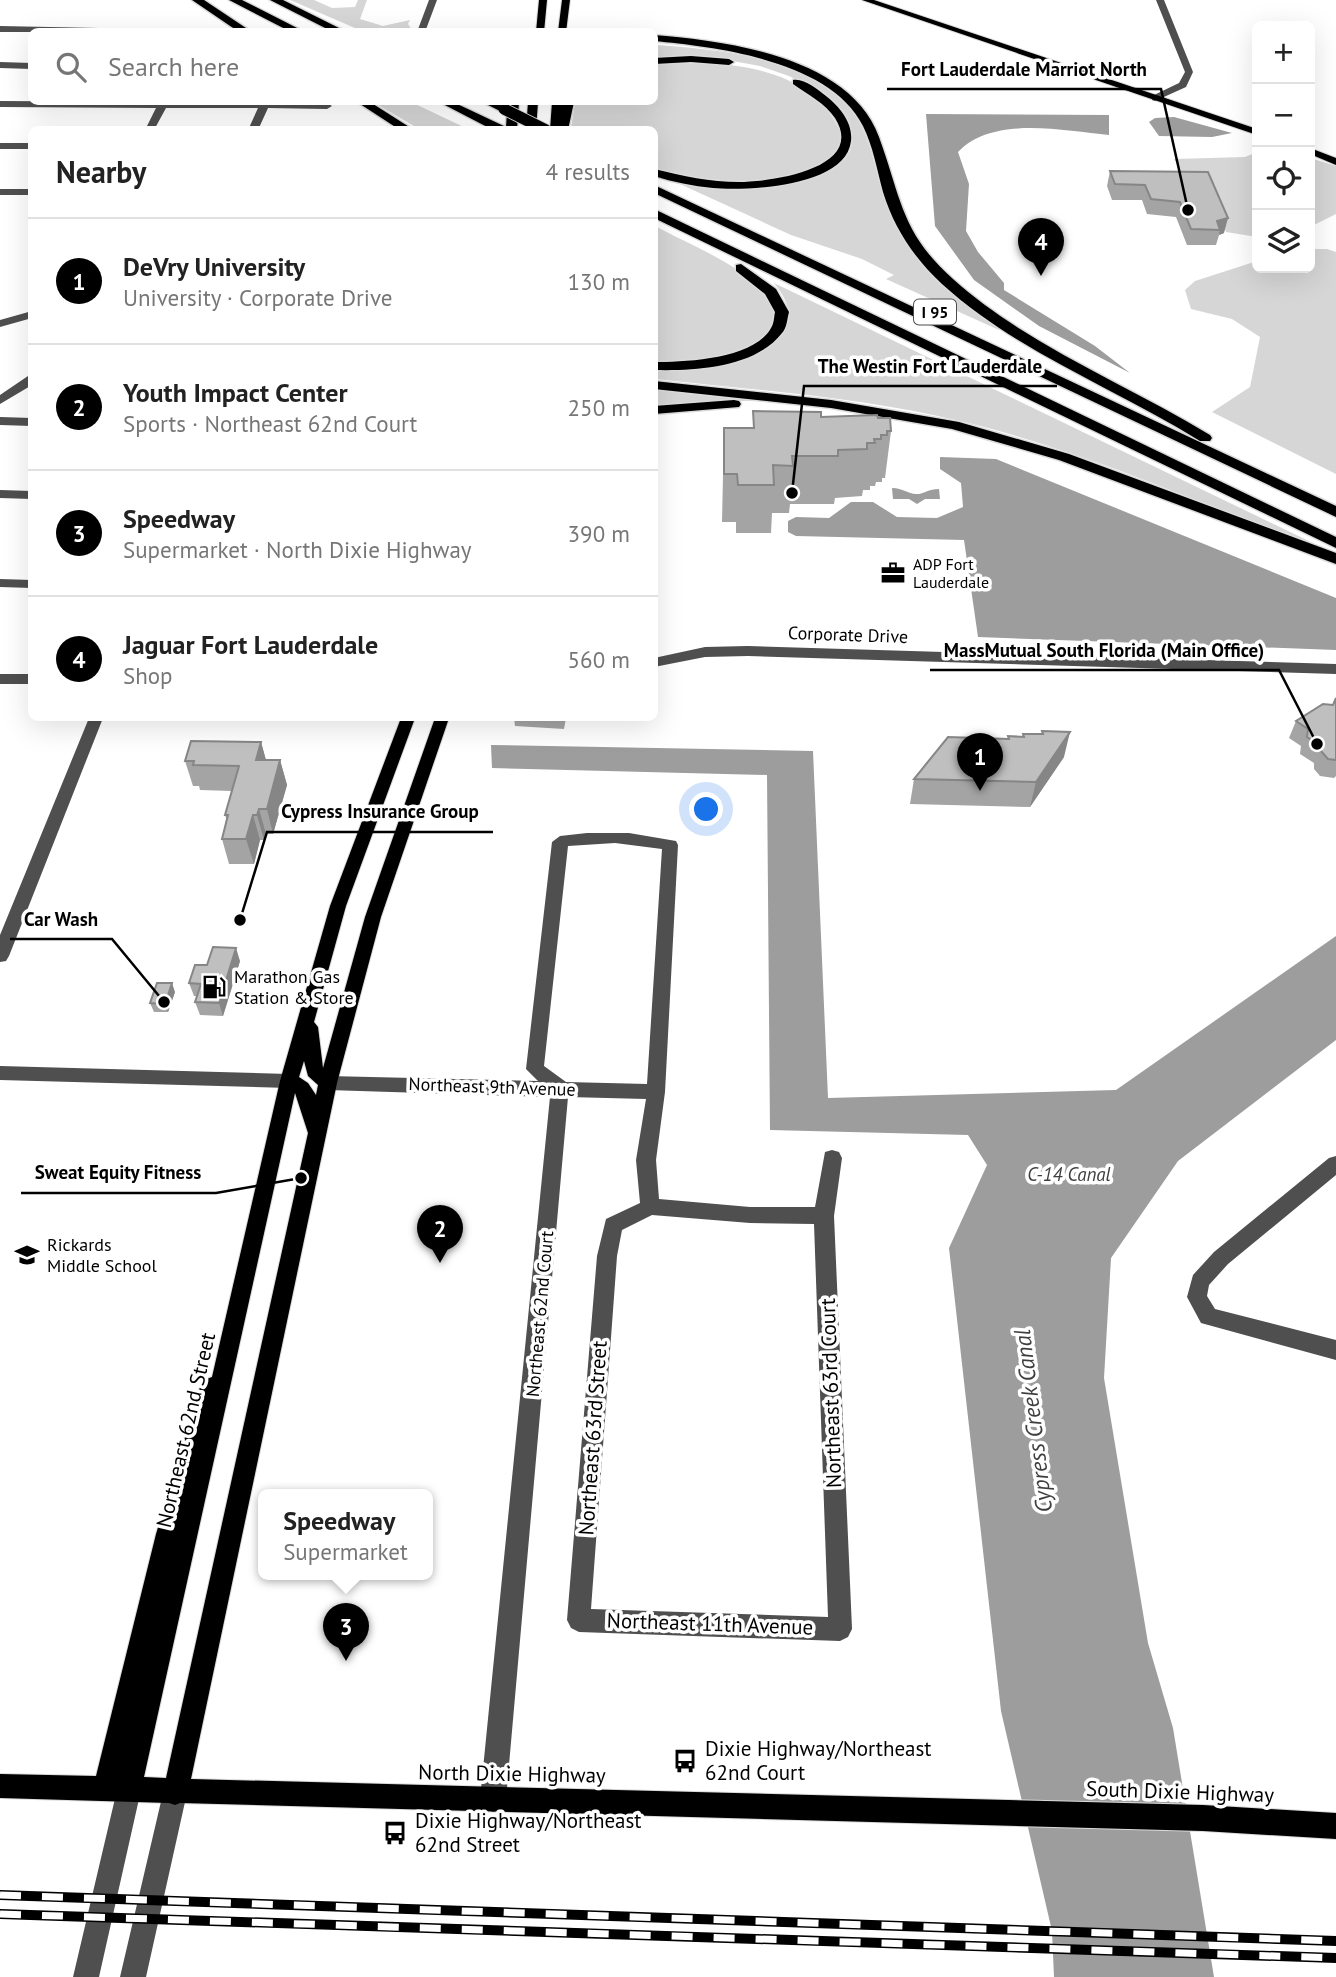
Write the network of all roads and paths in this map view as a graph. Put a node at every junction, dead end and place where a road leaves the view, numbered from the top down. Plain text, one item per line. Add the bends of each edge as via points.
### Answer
1 (197, 0) edge
2 (219, 0) edge
3 (234, 0) edge
4 (258, 0) edge
5 (275, 0) edge
6 (433, 0) edge
7 (543, 0) edge
8 (566, 0) edge
9 (866, 0) edge
10 (892, 0) edge
11 (1160, 0) edge
12 (241, 28) edge
13 (275, 28) edge
14 (292, 28) edge
15 (316, 28) edge
16 (334, 28) edge
17 (422, 28) edge
18 (540, 28) edge
19 (562, 28) edge
20 (0, 29) edge
21 (28, 30) edge
22 (658, 40) edge
23 (658, 61) edge
24 (0, 65) edge
25 (28, 65) edge
26 (1167, 92) junction
27 (1156, 98) junction
28 (0, 104) edge
29 (28, 104) edge
30 (162, 105) edge
31 (264, 105) edge
32 (306, 105) edge
33 (368, 105) edge
34 (443, 105) edge
35 (445, 105) edge
36 (477, 105) edge
37 (490, 105) edge
38 (514, 105) edge
39 (534, 105) edge
40 (557, 105) edge
41 (567, 105) edge
42 (327, 106) dead end
43 (1252, 120) edge
44 (502, 121) edge
45 (151, 126) edge
46 (255, 126) edge
47 (402, 126) edge
48 (477, 126) edge
49 (511, 126) edge
50 (526, 126) edge
51 (531, 126) edge
52 (555, 126) edge
53 (563, 126) edge
54 (1252, 130) edge
55 (1315, 142) edge
56 (0, 146) edge
57 (28, 146) edge
58 (1336, 150) edge
59 (1315, 153) edge
60 (1336, 162) edge
61 (658, 173) edge
62 (658, 183) edge
63 (658, 190) edge
64 (4, 192) edge
65 (28, 192) edge
66 (0, 202) edge
67 (658, 205) edge
68 (658, 217) edge
69 (658, 217) edge
70 (28, 310) edge
71 (28, 315) edge
72 (0, 318) edge
73 (0, 324) edge
74 (658, 366) edge
75 (28, 382) edge
76 (658, 384) edge
77 (0, 400) edge
78 (848, 408) junction
79 (658, 410) edge
80 (0, 421) edge
81 (28, 422) edge
82 (1216, 444) junction
83 (0, 494) edge
84 (28, 495) edge
85 (1336, 500) edge
86 (0, 504) edge
87 (28, 504) edge
88 (1336, 512) edge
89 (1336, 530) edge
90 (1336, 543) edge
91 (1336, 559) edge
92 (0, 583) edge
93 (28, 584) edge
94 (658, 662) edge
95 (1336, 669) edge
96 (28, 679) edge
97 (0, 680) edge
98 (95, 721) edge
99 (407, 721) edge
100 (441, 721) edge
101 (0, 956) edge
102 (308, 1012) junction
103 (0, 1073) edge
104 (289, 1081) junction
105 (328, 1083) junction
106 (560, 1088) junction
107 (656, 1092) junction
108 (317, 1136) junction
109 (832, 1158) dead end
110 (1336, 1164) edge
111 (650, 1207) junction
112 (824, 1216) junction
113 (1336, 1350) edge
114 (579, 1620) joint
115 (840, 1629) joint
116 (0, 1787) edge
117 (117, 1790) junction
118 (175, 1793) junction
119 (494, 1799) junction
120 (1022, 1813) joint
121 (1336, 1826) edge
122 (86, 1977) edge
123 (133, 1977) edge

1 - 12 highway
2 - 13 highway
3 - 14 highway
4 - 15 highway
5 - 16 highway
6 - 17 street
7 - 18 main road
8 - 19 main road
9 - 27 main road
10 - 26 main road
11 - 26 street via 1189,72 1183,85
20 - 21 street
22 - 82 highway via 706,45 783,64 842,93 868,125 906,233 947,282 999,322
23 - 61 highway via 718,60 775,73 831,105 848,138 843,153 827,166 779,182 714,185
24 - 25 street
26 - 27 street
26 - 43 main road
27 - 54 main road
28 - 29 street
30 - 45 street
31 - 46 street
32 - 42 street
33 - 47 highway
34 - 48 highway
35 - 44 highway
36 - 44 highway
37 - 44 highway
38 - 49 highway
39 - 51 main road
40 - 52 main road
41 - 53 highway
44 - 50 highway, bridge
55 - 58 main road
56 - 57 street
59 - 60 main road
62 - 82 highway, I 95
63 - 88 highway
64 - 65 street
64 - 66 street
67 - 89 highway
68 - 74 highway via 760,279 783,309 774,334 741,355 695,366
69 - 90 highway, I 95
70 - 72 street
71 - 73 street
75 - 77 street
76 - 78 highway
78 - 79 highway via 735,404
78 - 91 highway via 936,421 1016,441
80 - 81 street
82 - 85 highway, I 95
83 - 84 street
86 - 87 street
92 - 93 street
94 - 95 street, Corporate Drive via 705,652 748,651
96 - 97 street
98 - 101 street
99 - 102 main road, Northeast 62nd Street via 350,871
100 - 105 main road via 381,892
102 - 104 main road, Northeast 62nd Street
102 - 105 main road via 314,1071
103 - 104 street
104 - 108 main road via 305,1089
104 - 117 main road, Northeast 62nd Street via 232,1335
105 - 106 street, Northeast 9th Avenue
105 - 108 main road
106 - 107 street, Northeast 9th Avenue
106 - 107 street via 535,1069 560,842 583,837 670,845
106 - 119 street, Northeast 62nd Court
107 - 111 street via 646,1160
108 - 118 main road
109 - 112 street, Northeast 63rd Court
110 - 113 street via 1221,1258 1200,1281 1197,1297 1208,1316
111 - 112 street
111 - 114 street, Northeast 63rd Street via 613,1225 607,1256
112 - 115 street, Northeast 63rd Court
114 - 115 street, Northeast 11th Avenue
116 - 117 main road, North Dixie Highway
117 - 118 main road, North Dixie Highway
117 - 122 street
118 - 119 main road, North Dixie Highway
118 - 123 street
119 - 120 main road, North Dixie Highway
120 - 121 main road, South Dixie Highway

